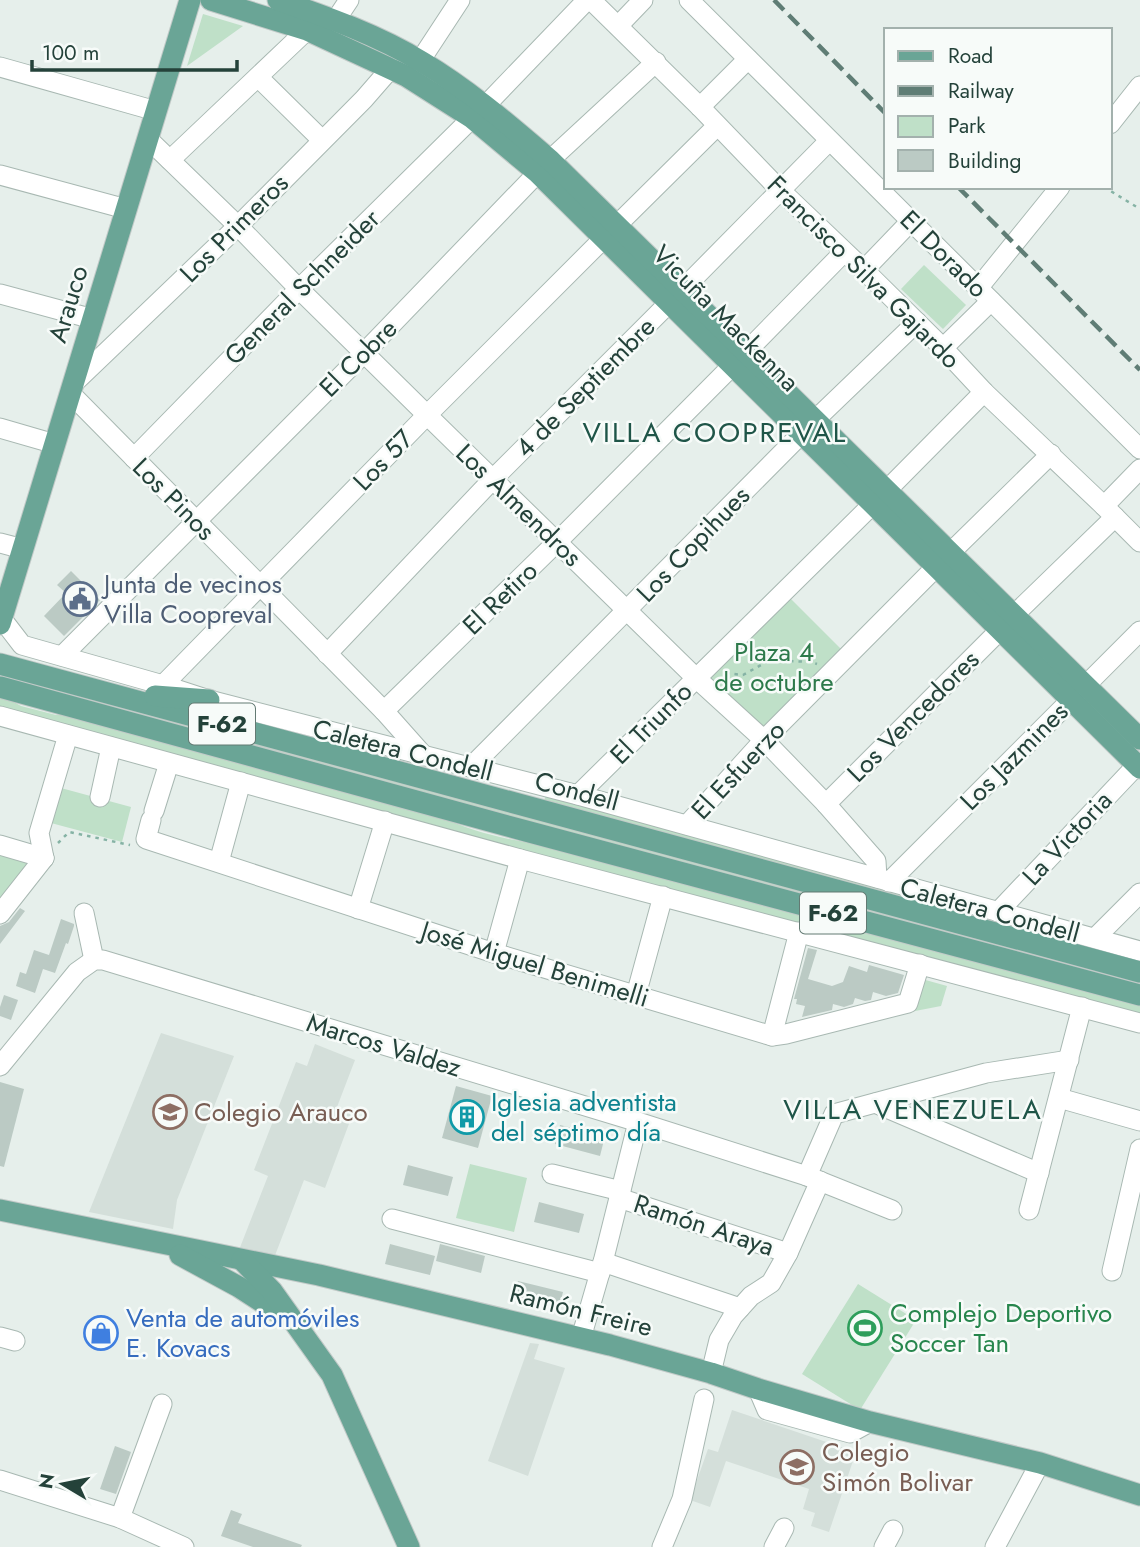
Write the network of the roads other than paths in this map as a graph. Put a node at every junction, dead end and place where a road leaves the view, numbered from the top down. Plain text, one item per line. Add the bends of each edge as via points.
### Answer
1 (190, 0) edge
2 (211, 0) edge
3 (278, 0) edge
4 (349, 0) edge
5 (460, 0) edge
6 (589, 0) edge
7 (643, 0) edge
8 (689, 0) edge
9 (335, 21) junction
10 (618, 26) junction
11 (307, 30) junction
12 (748, 59) junction
13 (420, 61) junction
14 (656, 62) junction
15 (0, 67) edge
16 (391, 68) junction
17 (258, 77) junction
18 (1140, 86) edge
19 (700, 107) junction
20 (156, 111) junction
21 (479, 111) junction
22 (1112, 121) edge
23 (717, 126) junction
24 (148, 139) junction
25 (322, 140) junction
26 (829, 141) junction
27 (170, 160) junction
28 (544, 167) junction
29 (0, 175) edge
30 (1059, 189) edge
31 (779, 190) junction
32 (126, 209) junction
33 (911, 221) junction
34 (238, 226) junction
35 (611, 232) junction
36 (844, 252) junction
37 (864, 270) junction
38 (299, 289) junction
39 (0, 294) edge
40 (985, 294) junction
41 (676, 296) junction
42 (93, 319) junction
43 (917, 322) junction
44 (943, 348) junction
45 (365, 353) junction
46 (739, 358) junction
47 (72, 388) junction
48 (984, 392) junction
49 (426, 415) junction
50 (808, 426) junction
51 (0, 428) edge
52 (55, 444) junction
53 (1140, 449) edge
54 (1051, 454) junction
55 (134, 458) junction
56 (1140, 469) edge
57 (493, 479) junction
58 (880, 497) junction
59 (1110, 511) junction
60 (197, 521) junction
61 (557, 542) junction
62 (1140, 542) edge
63 (0, 543) edge
64 (23, 549) junction
65 (944, 559) junction
66 (260, 586) junction
67 (627, 611) junction
68 (1, 621) edge
69 (1007, 622) junction
70 (1140, 631) edge
71 (327, 654) junction
72 (62, 656) junction
73 (0, 664) edge
74 (701, 674) junction
75 (163, 685) junction
76 (0, 687) edge
77 (100, 691) junction
78 (1078, 692) junction
79 (209, 700) junction
80 (384, 711) junction
81 (0, 716) edge
82 (68, 735) junction
83 (1140, 739) edge
84 (764, 740) junction
85 (111, 747) junction
86 (424, 756) junction
87 (169, 763) junction
88 (1138, 766) edge
89 (471, 767) junction
90 (241, 782) junction
91 (578, 795) junction
92 (100, 797) dead end
93 (826, 804) junction
94 (385, 821) junction
95 (687, 825) junction
96 (0, 845) edge
97 (44, 858) junction
98 (520, 859) junction
99 (219, 862) junction
100 (883, 880) junction
101 (1140, 892) edge
102 (663, 896) junction
103 (358, 909) junction
104 (998, 912) junction
105 (84, 913) dead end
106 (0, 914) edge
107 (799, 932) junction
108 (1095, 938) junction
109 (1140, 951) edge
110 (494, 953) junction
111 (94, 960) junction
112 (920, 964) junction
113 (1140, 972) edge
114 (636, 995) junction
115 (1140, 995) edge
116 (1082, 1007) junction
117 (1140, 1023) edge
118 (772, 1036) junction
119 (1069, 1059) junction
120 (0, 1066) edge
121 (1059, 1098) junction
122 (876, 1103) junction
123 (1140, 1121) edge
124 (638, 1122) junction
125 (1140, 1149) edge
126 (1039, 1173) junction
127 (552, 1174) dead end
128 (814, 1178) junction
129 (620, 1195) junction
130 (0, 1210) edge
131 (892, 1210) dead end
132 (1029, 1210) dead end
133 (392, 1219) dead end
134 (142, 1240) junction
135 (788, 1252) junction
136 (242, 1260) junction
137 (601, 1267) junction
138 (285, 1269) junction
139 (1112, 1271) dead end
140 (272, 1291) junction
141 (740, 1308) junction
142 (298, 1325) junction
143 (581, 1338) junction
144 (710, 1373) junction
145 (704, 1399) dead end
146 (162, 1404) dead end
147 (1040, 1463) junction
148 (0, 1480) edge
149 (1140, 1495) edge
150 (120, 1518) junction
151 (784, 1528) dead end
152 (184, 1547) edge
153 (409, 1547) edge
154 (662, 1547) edge
155 (774, 1547) edge
156 (995, 1547) edge

1 - 20 main road, Arauco
2 - 11 main road, Vicuña Mackenna
3 - 9 main road, Vicuña Mackenna
4 - 9 street
5 - 13 street
6 - 10 street, Francisco Silva Gajardo
6 - 21 street, General Schneider
7 - 10 street
8 - 12 street, El Dorado
9 - 13 main road, Vicuña Mackenna
10 - 14 street, Francisco Silva Gajardo
11 - 16 main road, Vicuña Mackenna
11 - 17 street
12 - 19 street
12 - 26 street, El Dorado
13 - 21 main road, Vicuña Mackenna
14 - 19 street, Francisco Silva Gajardo
14 - 28 street, El Cobre
15 - 20 street
16 - 21 main road, Vicuña Mackenna
16 - 25 street, Los Primeros
17 - 25 street
17 - 27 street
18 - 22 street
19 - 23 street, Francisco Silva Gajardo
20 - 24 main road, Arauco
21 - 28 main road, Vicuña Mackenna
21 - 38 street, General Schneider
23 - 31 street, Francisco Silva Gajardo
23 - 35 street, Los 57
24 - 27 street, Los Almendros
24 - 32 main road, Arauco
25 - 34 street, Los Primeros
26 - 31 street, 4 de Septiembre
26 - 33 street, El Dorado
27 - 34 street, Los Almendros
28 - 35 main road, Vicuña Mackenna
28 - 45 street, El Cobre
29 - 32 street
30 - 40 street
31 - 36 street, Francisco Silva Gajardo
31 - 41 street, 4 de Septiembre
32 - 42 main road, Arauco
33 - 37 street
33 - 40 street, El Dorado
34 - 38 street, Los Almendros
34 - 47 street, Los Primeros
35 - 41 main road, Vicuña Mackenna
35 - 49 street, Los 57
36 - 37 street, Francisco Silva Gajardo
36 - 46 street, El Retiro
37 - 43 street, Francisco Silva Gajardo
38 - 45 street, Los Almendros
38 - 55 street, General Schneider
39 - 42 street
40 - 44 street
40 - 53 street, El Dorado
41 - 46 main road, Vicuña Mackenna
41 - 57 street, 4 de Septiembre
42 - 47 main road, Arauco
43 - 44 street, Francisco Silva Gajardo
43 - 50 street, Los Copihues
44 - 48 street, Francisco Silva Gajardo
45 - 49 street, Los Almendros
45 - 60 street, El Cobre
46 - 50 main road, Vicuña Mackenna
46 - 61 street, El Retiro
47 - 52 main road, Arauco
47 - 55 street, Los Pinos
48 - 54 street, Francisco Silva Gajardo
48 - 58 street, El Triunfo
49 - 57 street, Los Almendros
49 - 66 street, Los 57
50 - 58 main road, Vicuña Mackenna
50 - 67 street, Los Copihues
51 - 52 street
52 - 64 main road, Arauco
54 - 59 street, Francisco Silva Gajardo
54 - 65 street, El Esfuerzo
55 - 60 street, Los Pinos
56 - 59 street, Los Vencedores
57 - 61 street, Los Almendros
57 - 71 street, 4 de Septiembre
58 - 65 main road, Vicuña Mackenna
58 - 74 street, El Triunfo
59 - 62 street, Francisco Silva Gajardo
59 - 69 street, Los Vencedores
60 - 66 street, Los Pinos
60 - 72 street, El Cobre
61 - 67 street, Los Almendros
61 - 80 street, El Retiro
63 - 64 street
64 - 68 main road, Arauco
65 - 69 main road, Vicuña Mackenna
65 - 84 street, El Esfuerzo
66 - 71 street, Los Pinos
66 - 75 street, Los 57
67 - 74 street, Los Almendros
67 - 89 street, Los Copihues
68 - 72 street, Caletera Condell via 22,645
69 - 78 main road, Vicuña Mackenna
69 - 93 street, Los Vencedores
70 - 78 street, Los Jazmines
71 - 80 street, Los Pinos
72 - 75 street, Caletera Condell
73 - 77 main road, Condell / F-62
74 - 84 street, Los Almendros
74 - 91 street, El Triunfo
75 - 79 street, Caletera Condell
76 - 115 main road, Condell / F-62
77 - 79 main road
77 - 113 main road, Condell / F-62
78 - 83 main road, Vicuña Mackenna
78 - 88 main road, Vicuña Mackenna
78 - 100 street, Los Jazmines
79 - 86 street, Caletera Condell
80 - 86 street, Los Pinos
81 - 82 street
82 - 85 street
82 - 97 street via 39,833
84 - 93 street, Los Almendros
84 - 95 street, El Esfuerzo
85 - 87 street
85 - 92 street
86 - 89 street, Caletera Condell
87 - 90 street
87 - 99 street, José Miguel Benimelli via 150,823
88 - 104 street, La Victoria
89 - 91 street, Caletera Condell
90 - 94 street
90 - 99 street
91 - 95 street, Caletera Condell
93 - 100 street, Los Almendros via 876,861
94 - 98 street
94 - 103 street
95 - 100 street, Caletera Condell
96 - 97 street
97 - 106 street
98 - 102 street
98 - 110 street
99 - 103 street, José Miguel Benimelli
100 - 104 street, Caletera Condell
101 - 108 street
102 - 107 street
102 - 114 street
103 - 110 street, José Miguel Benimelli
104 - 108 street, Caletera Condell
105 - 111 street
107 - 112 street
107 - 118 street
108 - 109 street, Caletera Condell
110 - 114 street, José Miguel Benimelli
111 - 120 street via 77,972
111 - 124 street, Marcos Valdez via 117,963
112 - 116 street
112 - 118 street, José Miguel Benimelli via 908,1003
114 - 118 street, José Miguel Benimelli
116 - 117 street
116 - 119 street
119 - 121 street
119 - 122 street via 986,1073
121 - 123 street
121 - 126 street
122 - 126 street
122 - 128 street via 834,1114
124 - 128 street, Marcos Valdez
124 - 129 street
125 - 139 street
126 - 132 street
127 - 129 street, Ramón Araya
128 - 131 street, Marcos Valdez
128 - 135 street
129 - 135 street, Ramón Araya
129 - 137 street
130 - 134 main road, Ramón Freire
133 - 137 street
134 - 136 main road, Ramón Freire
134 - 142 main road via 209,1270
135 - 141 street via 771,1283
136 - 138 main road, Ramón Freire
136 - 140 main road
137 - 141 street
137 - 143 street
138 - 140 main road
138 - 143 main road, Ramón Freire
140 - 142 main road
141 - 144 street via 719,1340
142 - 153 main road via 331,1375
143 - 144 main road, Ramón Freire
144 - 147 main road, Ramón Freire via 870,1422
145 - 154 street via 682,1499
146 - 150 street
147 - 149 main road, Ramón Freire
147 - 156 street
148 - 150 street
150 - 152 street
151 - 155 street

